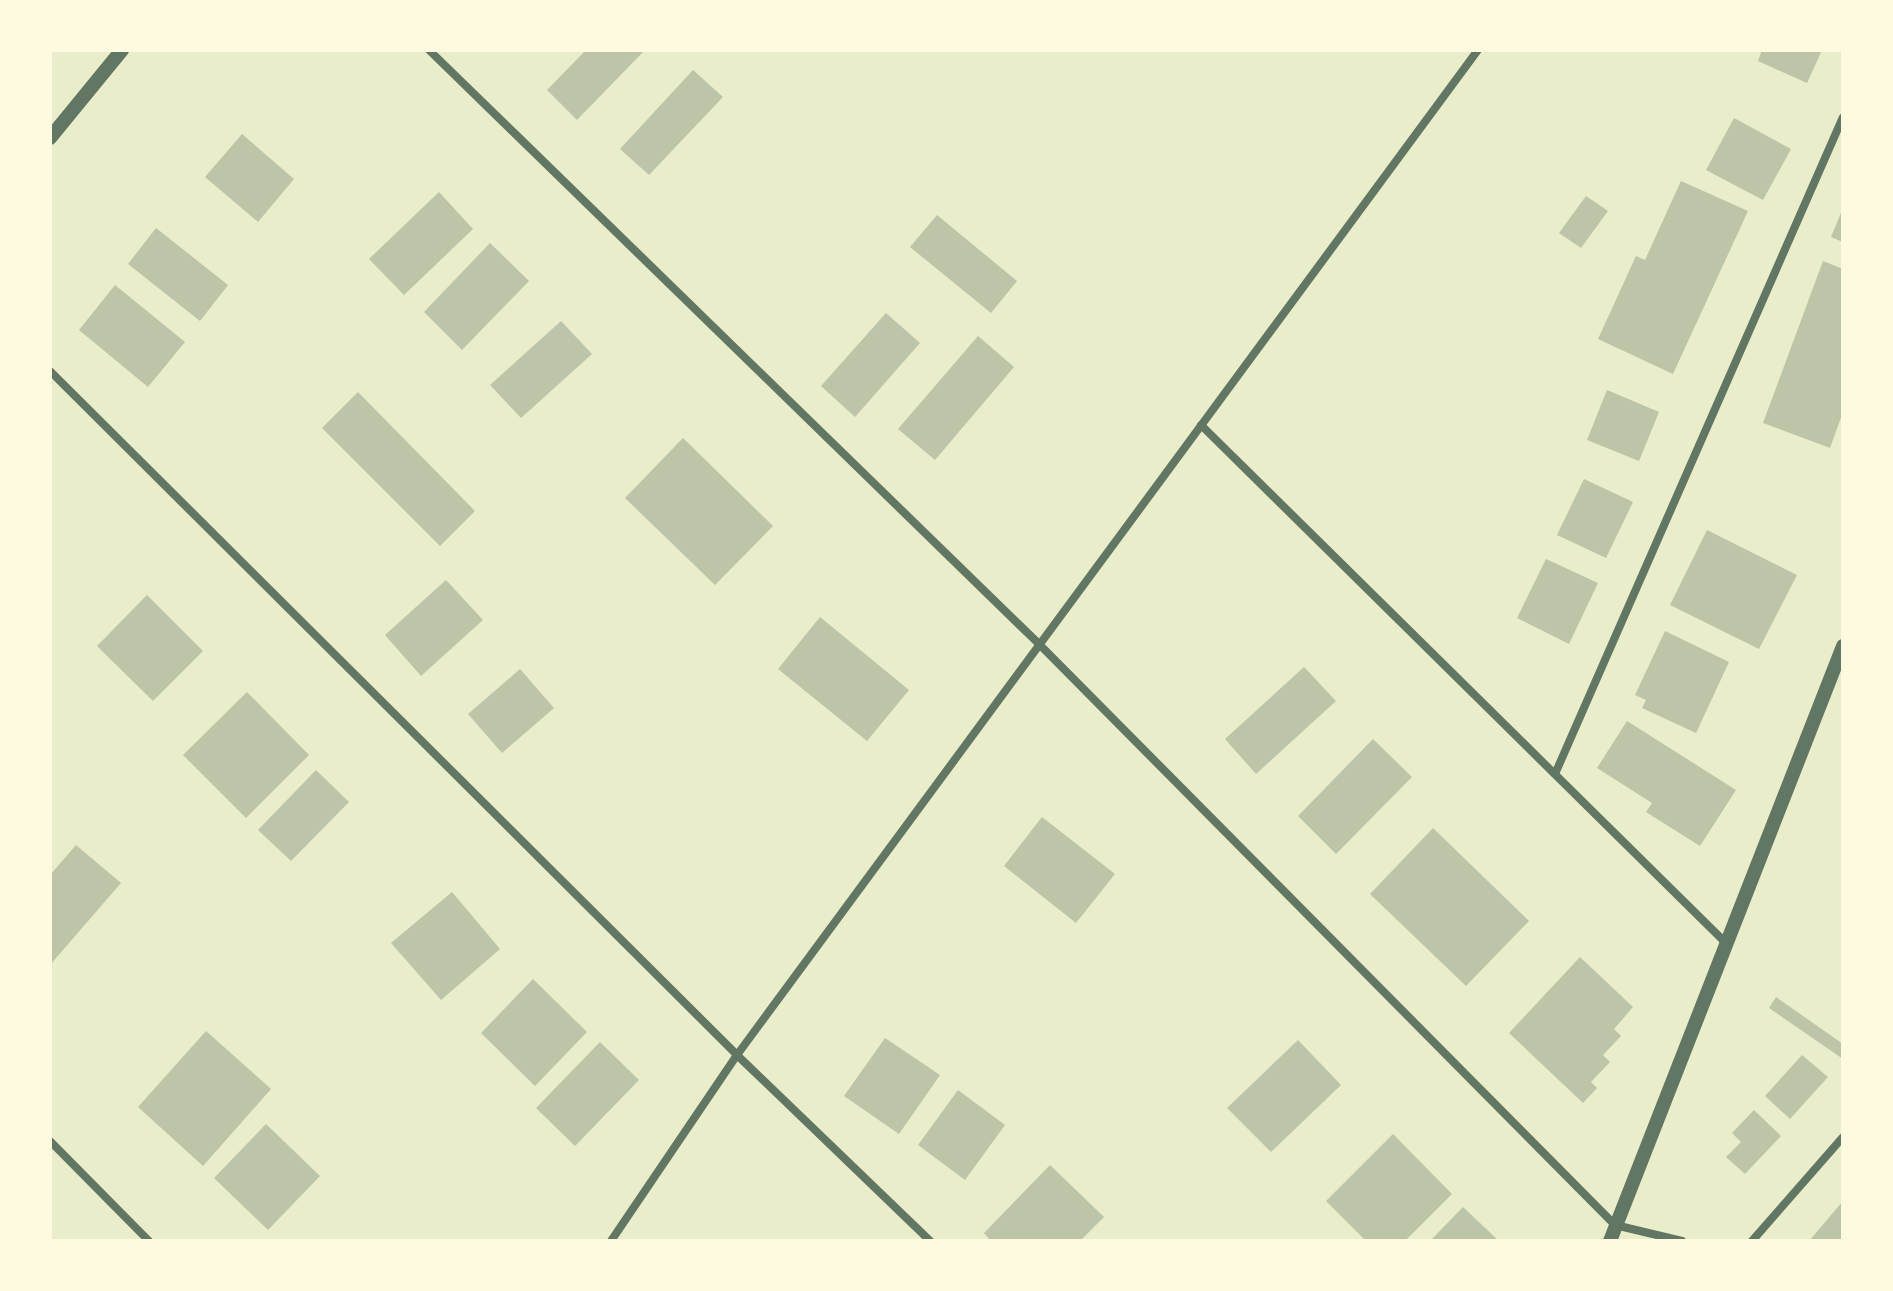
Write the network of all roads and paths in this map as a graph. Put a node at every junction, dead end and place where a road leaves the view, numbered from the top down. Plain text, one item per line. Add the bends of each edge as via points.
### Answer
1 (122, 50) edge
2 (429, 50) edge
3 (1478, 50) edge
4 (1843, 117) edge
5 (50, 138) edge
6 (50, 371) edge
7 (1201, 425) junction
8 (1039, 644) junction
9 (1843, 646) edge
10 (1555, 774) junction
11 (1726, 943) junction
12 (737, 1055) junction
13 (1843, 1137) edge
14 (50, 1141) edge
15 (1615, 1225) junction
16 (149, 1241) edge
17 (611, 1241) edge
18 (930, 1241) edge
19 (1610, 1241) edge
20 (1682, 1241) edge
21 (1752, 1241) edge

1 - 5 street
2 - 8 street
3 - 7 street
4 - 10 street
6 - 12 street
7 - 8 street
7 - 10 street
8 - 12 street
8 - 15 street
9 - 11 street
10 - 11 street
11 - 15 street
12 - 17 street
12 - 18 street
13 - 21 street
14 - 16 street
15 - 19 street
15 - 20 street

